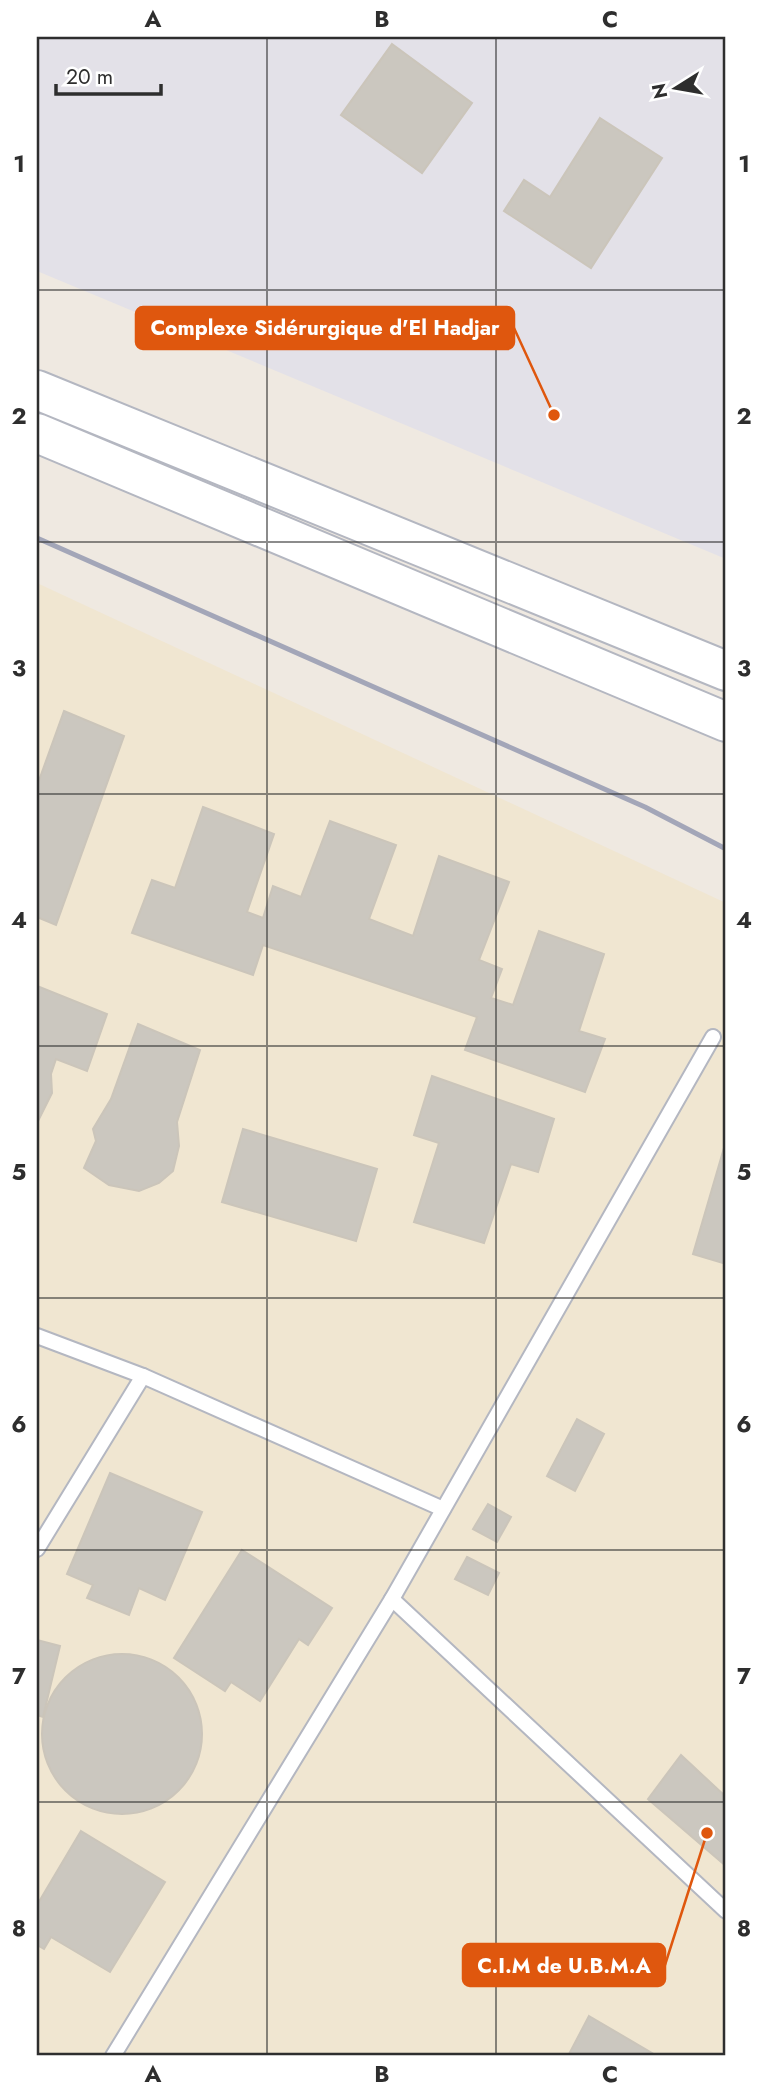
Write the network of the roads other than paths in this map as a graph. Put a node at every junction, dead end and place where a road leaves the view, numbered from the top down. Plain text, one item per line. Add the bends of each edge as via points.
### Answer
1 (37, 390) edge
2 (37, 433) edge
3 (726, 671) edge
4 (726, 722) edge
5 (713, 1037) dead end
6 (37, 1336) edge
7 (143, 1376) junction
8 (443, 1509) junction
9 (37, 1549) edge
10 (392, 1600) junction
11 (726, 1911) edge
12 (113, 2056) edge

1 - 3 main road
2 - 4 main road
5 - 8 lane
6 - 7 lane
7 - 8 lane
7 - 9 lane
8 - 10 lane
10 - 11 lane
10 - 12 lane

